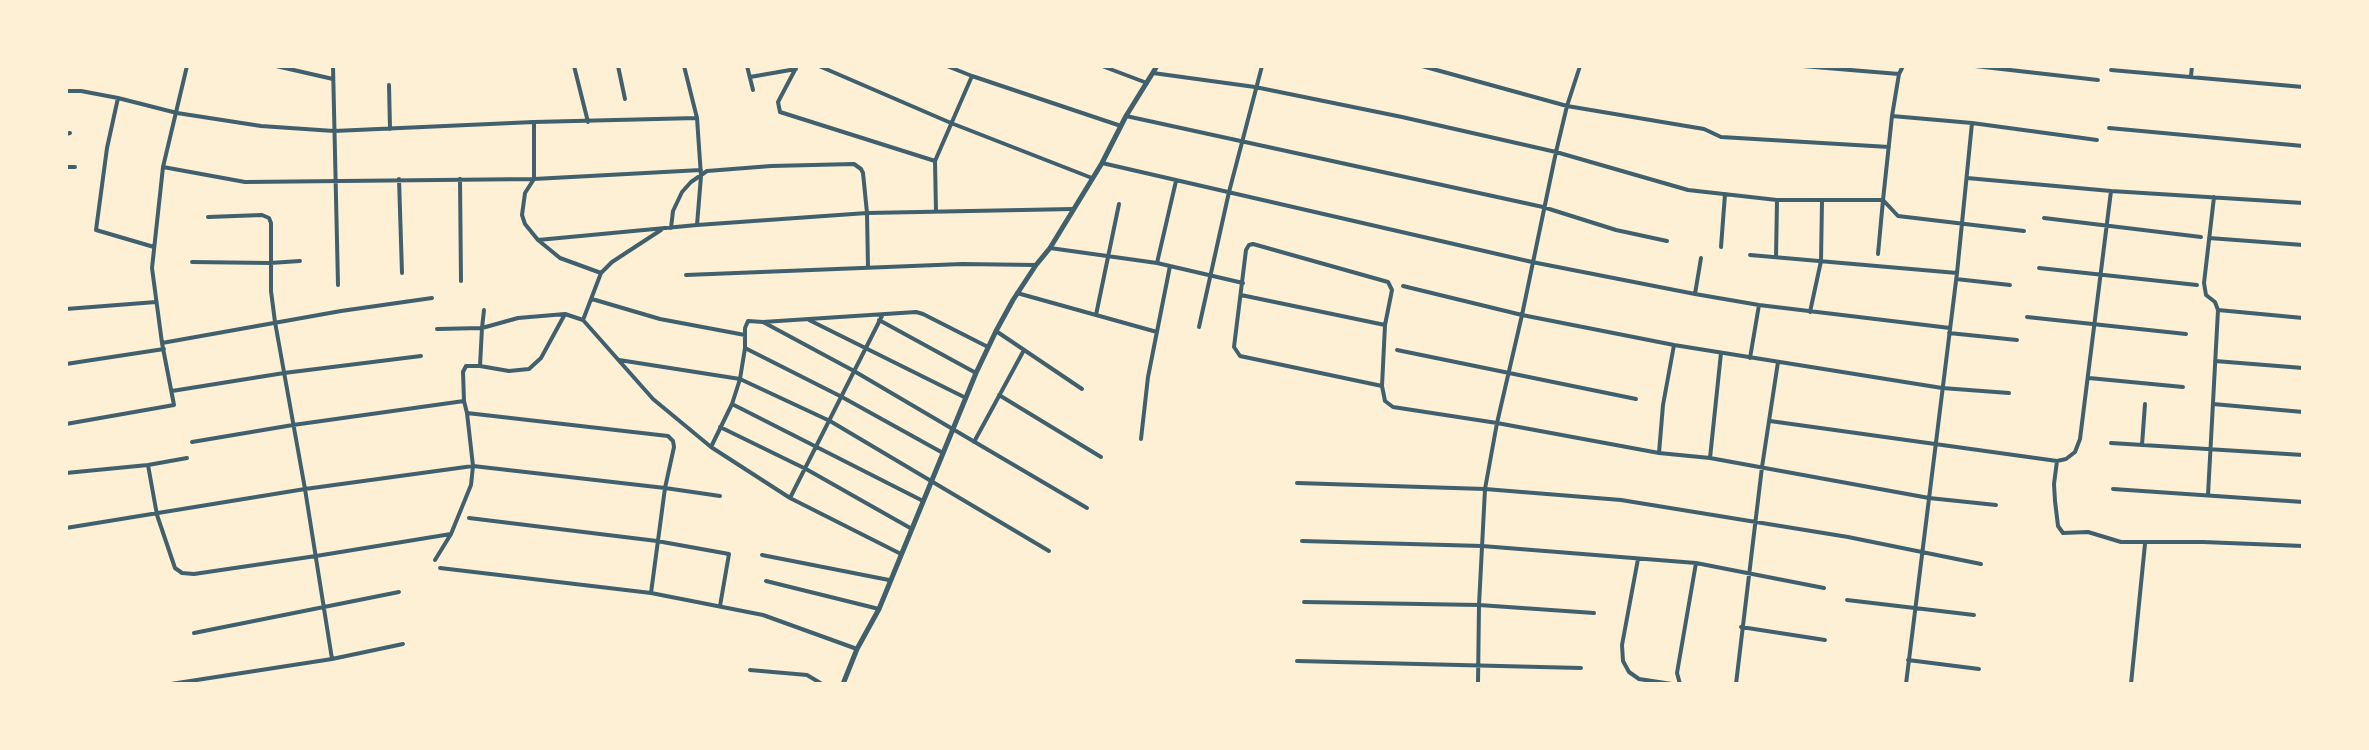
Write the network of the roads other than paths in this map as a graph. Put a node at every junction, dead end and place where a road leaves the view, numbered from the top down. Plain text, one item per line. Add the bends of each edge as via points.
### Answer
1 (188, 66) edge
2 (276, 66) edge
3 (333, 66) edge
4 (574, 66) edge
5 (618, 66) edge
6 (684, 66) edge
7 (747, 66) edge
8 (819, 66) edge
9 (947, 66) edge
10 (1102, 66) edge
11 (1157, 66) edge
12 (1262, 66) edge
13 (1422, 66) edge
14 (1580, 66) edge
15 (1802, 66) edge
16 (1903, 66) edge
17 (1975, 66) edge
18 (2149, 66) edge
19 (2192, 66) edge
20 (797, 68) edge
21 (2111, 70) dead end
22 (1153, 73) junction
23 (2149, 73) junction
24 (1899, 74) junction
25 (972, 76) junction
26 (2191, 76) junction
27 (750, 77) junction
28 (333, 80) junction
29 (2098, 80) dead end
30 (1147, 84) junction
31 (388, 85) dead end
32 (1255, 87) junction
33 (2303, 87) edge
34 (753, 90) dead end
35 (66, 91) edge
36 (118, 98) junction
37 (625, 98) dead end
38 (1567, 106) junction
39 (177, 113) junction
40 (1126, 116) junction
41 (1892, 116) junction
42 (697, 118) junction
43 (534, 122) junction
44 (588, 122) junction
45 (951, 123) junction
46 (1972, 124) junction
47 (1121, 126) junction
48 (2109, 128) dead end
49 (390, 129) junction
50 (334, 131) junction
51 (1244, 140) junction
52 (2097, 140) dead end
53 (2303, 146) edge
54 (1889, 147) junction
55 (1556, 152) junction
56 (935, 161) junction
57 (1102, 163) junction
58 (66, 167) edge
59 (75, 167) dead end
60 (163, 167) junction
61 (701, 170) junction
62 (701, 176) junction
63 (1092, 178) junction
64 (1967, 178) junction
65 (460, 179) junction
66 (534, 179) junction
67 (335, 180) junction
68 (399, 180) junction
69 (1176, 181) junction
70 (2111, 191) junction
71 (1229, 192) junction
72 (1725, 194) junction
73 (2214, 197) junction
74 (1777, 200) junction
75 (1883, 200) junction
76 (1822, 201) junction
77 (2303, 203) edge
78 (1119, 204) dead end
79 (1544, 207) junction
80 (1073, 209) junction
81 (936, 212) junction
82 (866, 213) junction
83 (208, 216) dead end
84 (2044, 218) dead end
85 (1961, 223) junction
86 (697, 225) junction
87 (2107, 226) junction
88 (663, 228) junction
89 (671, 228) junction
90 (2024, 231) dead end
91 (2201, 237) dead end
92 (2209, 238) junction
93 (538, 240) junction
94 (1666, 241) dead end
95 (2303, 245) edge
96 (154, 247) junction
97 (1721, 247) dead end
98 (1050, 248) junction
99 (1878, 254) dead end
100 (1750, 255) dead end
101 (1109, 257) junction
102 (1776, 257) junction
103 (1701, 258) dead end
104 (1821, 260) junction
105 (300, 261) dead end
106 (192, 262) dead end
107 (1532, 262) junction
108 (270, 263) junction
109 (1157, 264) junction
110 (1036, 265) junction
111 (1170, 266) junction
112 (868, 268) junction
113 (2039, 268) dead end
114 (402, 273) dead end
115 (601, 273) junction
116 (1957, 273) junction
117 (686, 275) dead end
118 (2102, 275) junction
119 (1210, 276) junction
120 (1956, 278) junction
121 (460, 281) dead end
122 (1243, 283) junction
123 (338, 285) dead end
124 (2010, 285) dead end
125 (2197, 285) dead end
126 (1403, 286) dead end
127 (1017, 293) junction
128 (1695, 294) junction
129 (1241, 295) junction
130 (432, 298) dead end
131 (592, 299) junction
132 (156, 302) junction
133 (1759, 305) junction
134 (66, 309) edge
135 (484, 310) dead end
136 (2218, 310) junction
137 (1810, 312) junction
138 (564, 314) junction
139 (1096, 315) junction
140 (1522, 315) junction
141 (882, 316) junction
142 (2027, 317) dead end
143 (2303, 318) edge
144 (807, 319) junction
145 (583, 320) junction
146 (879, 320) junction
147 (275, 322) junction
148 (763, 322) junction
149 (1385, 324) junction
150 (2096, 324) junction
151 (1199, 327) dead end
152 (482, 328) junction
153 (437, 329) dead end
154 (1950, 330) junction
155 (996, 331) junction
156 (1157, 332) junction
157 (745, 334) junction
158 (2186, 334) dead end
159 (2017, 340) dead end
160 (162, 343) junction
161 (1674, 345) junction
162 (866, 347) junction
163 (745, 348) junction
164 (988, 348) junction
165 (164, 349) junction
166 (1024, 350) junction
167 (1397, 350) dead end
168 (1721, 353) junction
169 (421, 356) dead end
170 (1750, 358) junction
171 (618, 360) junction
172 (2216, 361) junction
173 (1778, 362) junction
174 (66, 364) edge
175 (480, 366) junction
176 (2303, 368) edge
177 (854, 371) junction
178 (1510, 371) junction
179 (284, 373) junction
180 (976, 373) junction
181 (2089, 378) junction
182 (740, 379) junction
183 (1382, 386) junction
184 (2183, 387) dead end
185 (1942, 388) junction
186 (1082, 389) dead end
187 (172, 391) junction
188 (2010, 393) dead end
189 (999, 395) junction
190 (842, 397) junction
191 (966, 398) junction
192 (1636, 399) dead end
193 (464, 401) junction
194 (732, 404) junction
195 (2146, 404) dead end
196 (2213, 404) junction
197 (2303, 412) edge
198 (467, 413) junction
199 (830, 421) junction
200 (1770, 421) junction
201 (1497, 422) junction
202 (66, 424) edge
203 (293, 425) junction
204 (720, 427) junction
205 (952, 430) junction
206 (1141, 439) dead end
207 (192, 442) dead end
208 (974, 442) junction
209 (2111, 443) dead end
210 (1936, 444) junction
211 (2142, 445) junction
212 (711, 447) junction
213 (816, 448) junction
214 (2210, 449) junction
215 (1659, 452) junction
216 (942, 453) junction
217 (2303, 455) edge
218 (1101, 457) dead end
219 (187, 458) dead end
220 (1710, 458) junction
221 (2057, 462) junction
222 (148, 465) junction
223 (473, 466) junction
224 (1762, 467) junction
225 (806, 469) junction
226 (66, 473) edge
227 (930, 482) junction
228 (1297, 483) dead end
229 (665, 488) junction
230 (1485, 489) junction
231 (2113, 489) dead end
232 (305, 490) junction
233 (2208, 495) junction
234 (720, 496) dead end
235 (790, 498) junction
236 (1929, 498) junction
237 (922, 501) junction
238 (2303, 502) edge
239 (1996, 505) dead end
240 (1088, 508) dead end
241 (157, 515) junction
242 (469, 518) dead end
243 (1756, 523) junction
244 (66, 528) edge
245 (912, 529) junction
246 (452, 534) junction
247 (657, 541) junction
248 (1302, 541) dead end
249 (2145, 544) junction
250 (1482, 546) junction
251 (2303, 546) edge
252 (1050, 552) dead end
253 (901, 554) junction
254 (1921, 554) junction
255 (762, 555) dead end
256 (316, 556) junction
257 (1638, 559) junction
258 (435, 560) dead end
259 (1696, 564) junction
260 (1981, 564) dead end
261 (440, 568) dead end
262 (1748, 573) junction
263 (766, 580) dead end
264 (889, 580) junction
265 (1824, 588) dead end
266 (398, 592) dead end
267 (651, 593) junction
268 (1847, 600) dead end
269 (1304, 602) dead end
270 (1479, 605) junction
271 (720, 606) junction
272 (324, 607) junction
273 (1915, 608) junction
274 (879, 609) junction
275 (1594, 613) dead end
276 (1974, 615) dead end
277 (1741, 627) junction
278 (194, 633) dead end
279 (1825, 640) dead end
280 (403, 644) dead end
281 (858, 649) junction
282 (332, 659) junction
283 (1908, 660) junction
284 (1297, 661) dead end
285 (1479, 666) junction
286 (1581, 668) dead end
287 (1979, 668) dead end
288 (750, 670) dead end
289 (171, 684) edge
290 (822, 684) edge
291 (844, 684) edge
292 (1478, 684) edge
293 (1672, 684) edge
294 (1680, 684) edge
295 (1736, 684) edge
296 (1906, 684) edge
297 (2131, 684) edge

1 - 39 street
2 - 28 street
3 - 28 street
4 - 44 street
5 - 37 street
6 - 42 street
7 - 27 street
8 - 45 street
9 - 25 street
10 - 30 street
11 - 22 street
12 - 32 street
13 - 38 street
14 - 38 street
15 - 24 street
16 - 24 street
17 - 29 street
18 - 23 street
19 - 26 street
20 - 27 street
20 - 56 street via 778,102 780,112
21 - 23 street
22 - 30 street
22 - 32 street
23 - 26 street
24 - 41 street
25 - 45 street
25 - 47 street
26 - 33 street
27 - 34 street
28 - 50 street
30 - 40 street
31 - 49 street
32 - 51 street
32 - 55 street
35 - 36 street
36 - 39 street
36 - 96 street via 107,148 96,230
38 - 54 street via 1704,129 1721,137
38 - 55 street
39 - 50 street via 261,126
39 - 60 street
40 - 47 street
40 - 51 street
41 - 46 street
41 - 54 street
42 - 44 street
42 - 61 street
43 - 44 street
43 - 49 street
43 - 66 street
45 - 56 street
45 - 63 street
46 - 52 street
46 - 64 street
47 - 57 street
48 - 53 street
49 - 50 street
50 - 67 street
51 - 71 street
51 - 79 street
54 - 75 street
55 - 72 street via 1688,190
55 - 79 street
56 - 81 street
57 - 63 street
57 - 69 street
58 - 59 street
60 - 67 street via 245,182
60 - 96 street
61 - 62 street
61 - 66 street
62 - 82 street via 707,171 717,170 854,164 863,173
62 - 86 street
62 - 89 street via 682,192
63 - 80 street
64 - 70 street
64 - 85 street
65 - 66 street
65 - 68 street
65 - 121 street
66 - 93 street via 525,192 522,215 524,224
67 - 68 street
67 - 123 street
68 - 114 street
69 - 71 street
69 - 109 street
70 - 73 street
70 - 87 street
71 - 107 street
71 - 119 street
72 - 74 street
72 - 97 street
73 - 77 street
73 - 92 street
74 - 76 street
74 - 102 street
75 - 76 street
75 - 85 street via 1898,216
75 - 99 street
76 - 104 street
78 - 101 street
79 - 94 street via 1616,230
79 - 107 street
80 - 81 street
80 - 98 street
81 - 82 street
82 - 86 street
82 - 112 street
83 - 108 street via 262,215 269,218
84 - 87 street
85 - 90 street
85 - 116 street
86 - 89 street
87 - 91 street
87 - 118 street
88 - 89 street
88 - 93 street
88 - 115 street
92 - 95 street
92 - 136 street via 2204,289
93 - 115 street via 560,258
96 - 132 street via 152,268
98 - 101 street
98 - 110 street
100 - 102 street
101 - 109 street
101 - 139 street
102 - 104 street
103 - 128 street
104 - 116 street
104 - 137 street
105 - 108 street
106 - 108 street
107 - 128 street
107 - 140 street
108 - 147 street
109 - 111 street
110 - 112 street
110 - 127 street
111 - 119 street
111 - 156 street
112 - 117 street
113 - 118 street
115 - 131 street
116 - 120 street
118 - 125 street
118 - 150 street
119 - 122 street
119 - 151 street
120 - 124 street
120 - 154 street
122 - 129 street
122 - 149 street via 1246,250 1253,244 1386,280 1392,290
126 - 140 street
127 - 139 street
127 - 155 street
128 - 133 street
129 - 149 street
129 - 183 street via 1234,346 1240,356
130 - 147 street
131 - 145 street
131 - 157 street via 660,319
132 - 134 street
132 - 160 street
133 - 137 street
133 - 170 street
135 - 152 street
136 - 143 street
136 - 172 street
137 - 154 street
138 - 145 street
138 - 152 street via 518,318
138 - 175 street via 541,358 529,369 509,371
139 - 156 street
140 - 161 street
140 - 178 street
141 - 144 street
141 - 146 street
141 - 164 street via 922,314
142 - 150 street
144 - 148 street
144 - 162 street
145 - 171 street
146 - 162 street
146 - 180 street
147 - 160 street
147 - 179 street
148 - 157 street via 748,321
148 - 177 street
149 - 183 street
150 - 158 street
150 - 181 street
152 - 153 street
152 - 175 street
154 - 159 street
154 - 185 street
155 - 164 street
155 - 166 street
156 - 206 street
157 - 163 street
160 - 165 street
161 - 168 street
161 - 215 street
162 - 177 street
162 - 191 street
163 - 182 street
163 - 190 street
164 - 180 street
165 - 174 street
165 - 187 street
166 - 186 street
166 - 189 street
167 - 178 street
168 - 170 street
168 - 220 street
169 - 179 street
170 - 173 street
171 - 182 street
171 - 212 street via 653,399
172 - 176 street
172 - 196 street
173 - 185 street
173 - 200 street
175 - 193 street via 464,368
177 - 190 street
177 - 205 street
178 - 192 street
178 - 201 street
179 - 187 street
179 - 203 street
180 - 191 street
181 - 184 street
181 - 221 street via 2080,439 2075,452
182 - 194 street
182 - 199 street
183 - 201 street via 1385,401 1393,407
185 - 188 street
185 - 210 street
187 - 202 street via 174,405
189 - 208 street
189 - 218 street
190 - 199 street
190 - 216 street
191 - 205 street
193 - 198 street
193 - 203 street
194 - 204 street
194 - 213 street
195 - 211 street
196 - 197 street
196 - 214 street
198 - 223 street
198 - 229 street via 668,436 674,447
199 - 213 street
199 - 227 street
200 - 210 street
200 - 224 street
201 - 215 street
201 - 230 street
203 - 207 street
203 - 232 street
204 - 212 street
204 - 225 street
205 - 208 street
205 - 216 street
208 - 240 street
209 - 211 street
210 - 221 street
210 - 236 street
211 - 214 street
212 - 235 street
213 - 225 street
213 - 237 street
214 - 217 street
214 - 233 street
215 - 220 street
216 - 227 street
219 - 222 street
220 - 224 street
221 - 249 street via 2054,484 2060,530 2066,534 2088,532 2112,541
222 - 226 street
222 - 241 street
223 - 229 street
223 - 232 street
223 - 246 street via 471,486
224 - 236 street
224 - 243 street
225 - 235 street
225 - 245 street
227 - 237 street
227 - 252 street
228 - 230 street
229 - 234 street
229 - 247 street
230 - 243 street via 1621,500
230 - 250 street
231 - 233 street
232 - 241 street
232 - 256 street
233 - 238 street
235 - 253 street
236 - 239 street
236 - 254 street
237 - 245 street
241 - 244 street
241 - 256 street via 175,568 182,573 194,574
242 - 247 street
243 - 254 street via 1848,537
243 - 262 street
245 - 253 street
246 - 256 street
246 - 258 street
247 - 267 street
247 - 271 street via 729,554
248 - 250 street
249 - 251 street via 2203,542
249 - 297 street
250 - 257 street
250 - 270 street
253 - 264 street
254 - 260 street
254 - 273 street
255 - 264 street
256 - 272 street
257 - 259 street
257 - 293 street via 1622,646 1623,661 1629,672 1639,679
259 - 262 street
259 - 294 street via 1677,673
261 - 267 street
262 - 265 street
262 - 277 street
263 - 274 street
264 - 274 street
266 - 272 street
267 - 271 street
268 - 273 street
269 - 270 street
270 - 275 street
270 - 285 street
271 - 281 street via 763,615
272 - 278 street
272 - 282 street
273 - 276 street
273 - 283 street
274 - 281 street
277 - 279 street
277 - 295 street
280 - 282 street
281 - 291 street
282 - 289 street
283 - 287 street
283 - 296 street
284 - 285 street
285 - 286 street
285 - 292 street
288 - 290 street via 807,675

